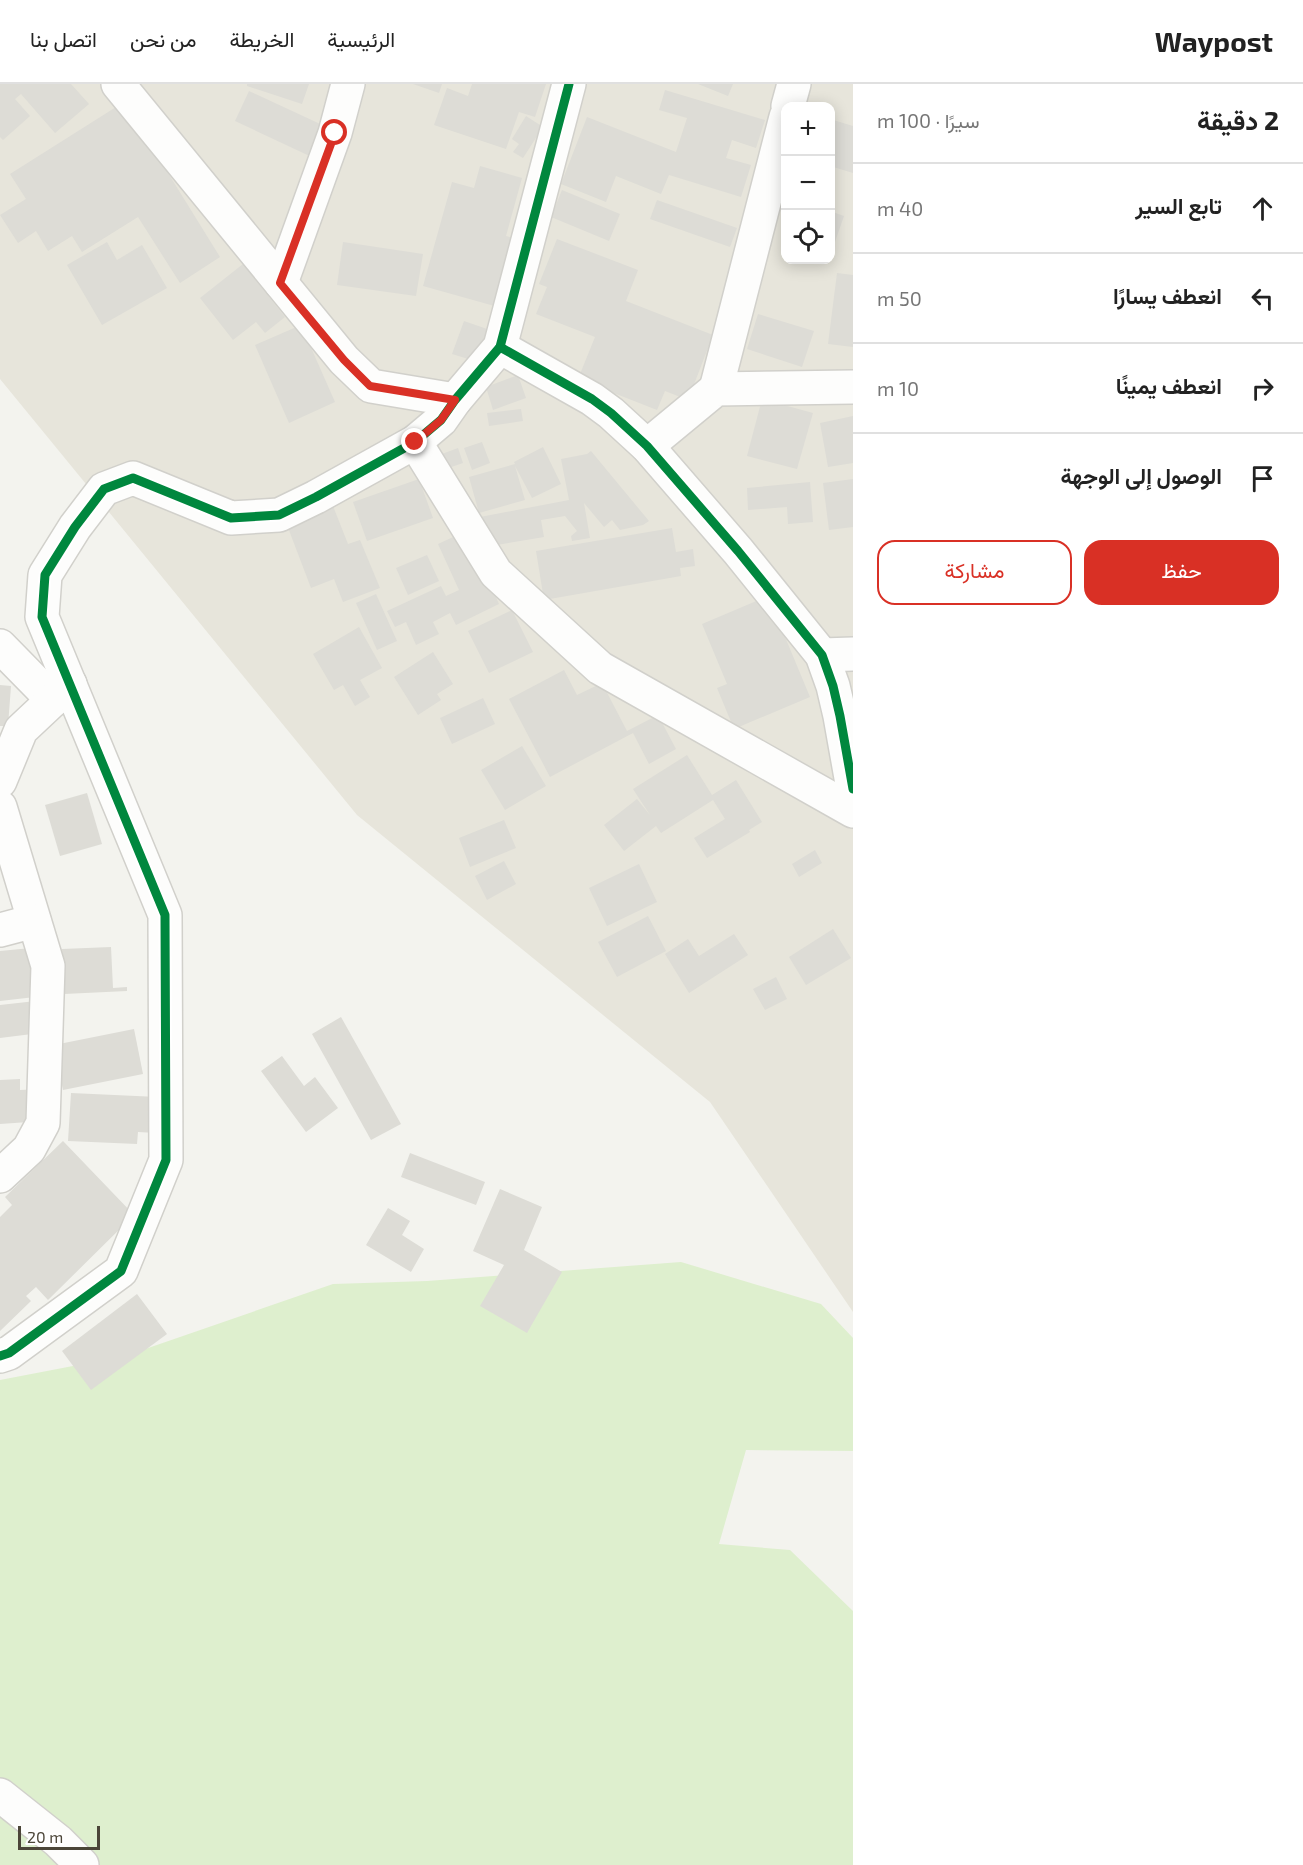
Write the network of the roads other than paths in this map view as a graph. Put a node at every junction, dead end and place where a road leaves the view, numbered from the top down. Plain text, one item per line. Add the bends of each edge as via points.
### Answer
1 (348, 84) edge
2 (569, 84) edge
3 (794, 84) edge
4 (121, 86) edge
5 (789, 102) edge
6 (781, 136) edge
7 (280, 283) junction
8 (500, 347) junction
9 (853, 387) edge
10 (716, 389) junction
11 (455, 400) junction
12 (415, 442) junction
13 (647, 446) junction
14 (0, 646) edge
15 (838, 654) edge
16 (62, 692) junction
17 (0, 781) edge
18 (853, 789) edge
19 (0, 807) edge
20 (853, 811) edge
21 (34, 921) junction
22 (0, 930) edge
23 (0, 1176) edge
24 (0, 1356) edge
25 (0, 1795) edge
26 (82, 1865) edge

1 - 7 street via 335,133
2 - 8 street
3 - 5 street
4 - 7 street
6 - 10 street
7 - 11 street via 370,386
8 - 11 street
8 - 13 street via 592,399
9 - 10 street
10 - 13 street
11 - 12 street via 441,420
12 - 16 street via 279,515 231,518 133,478 104,489 45,574 42,617
12 - 20 street via 496,573 600,668
13 - 15 street via 738,551
14 - 16 street
15 - 18 street via 836,696
16 - 17 street via 21,730
16 - 24 street via 165,915 166,1160 121,1270
19 - 21 street
21 - 22 street
21 - 23 street via 48,966 43,1123 28,1149
25 - 26 street via 58,1840

